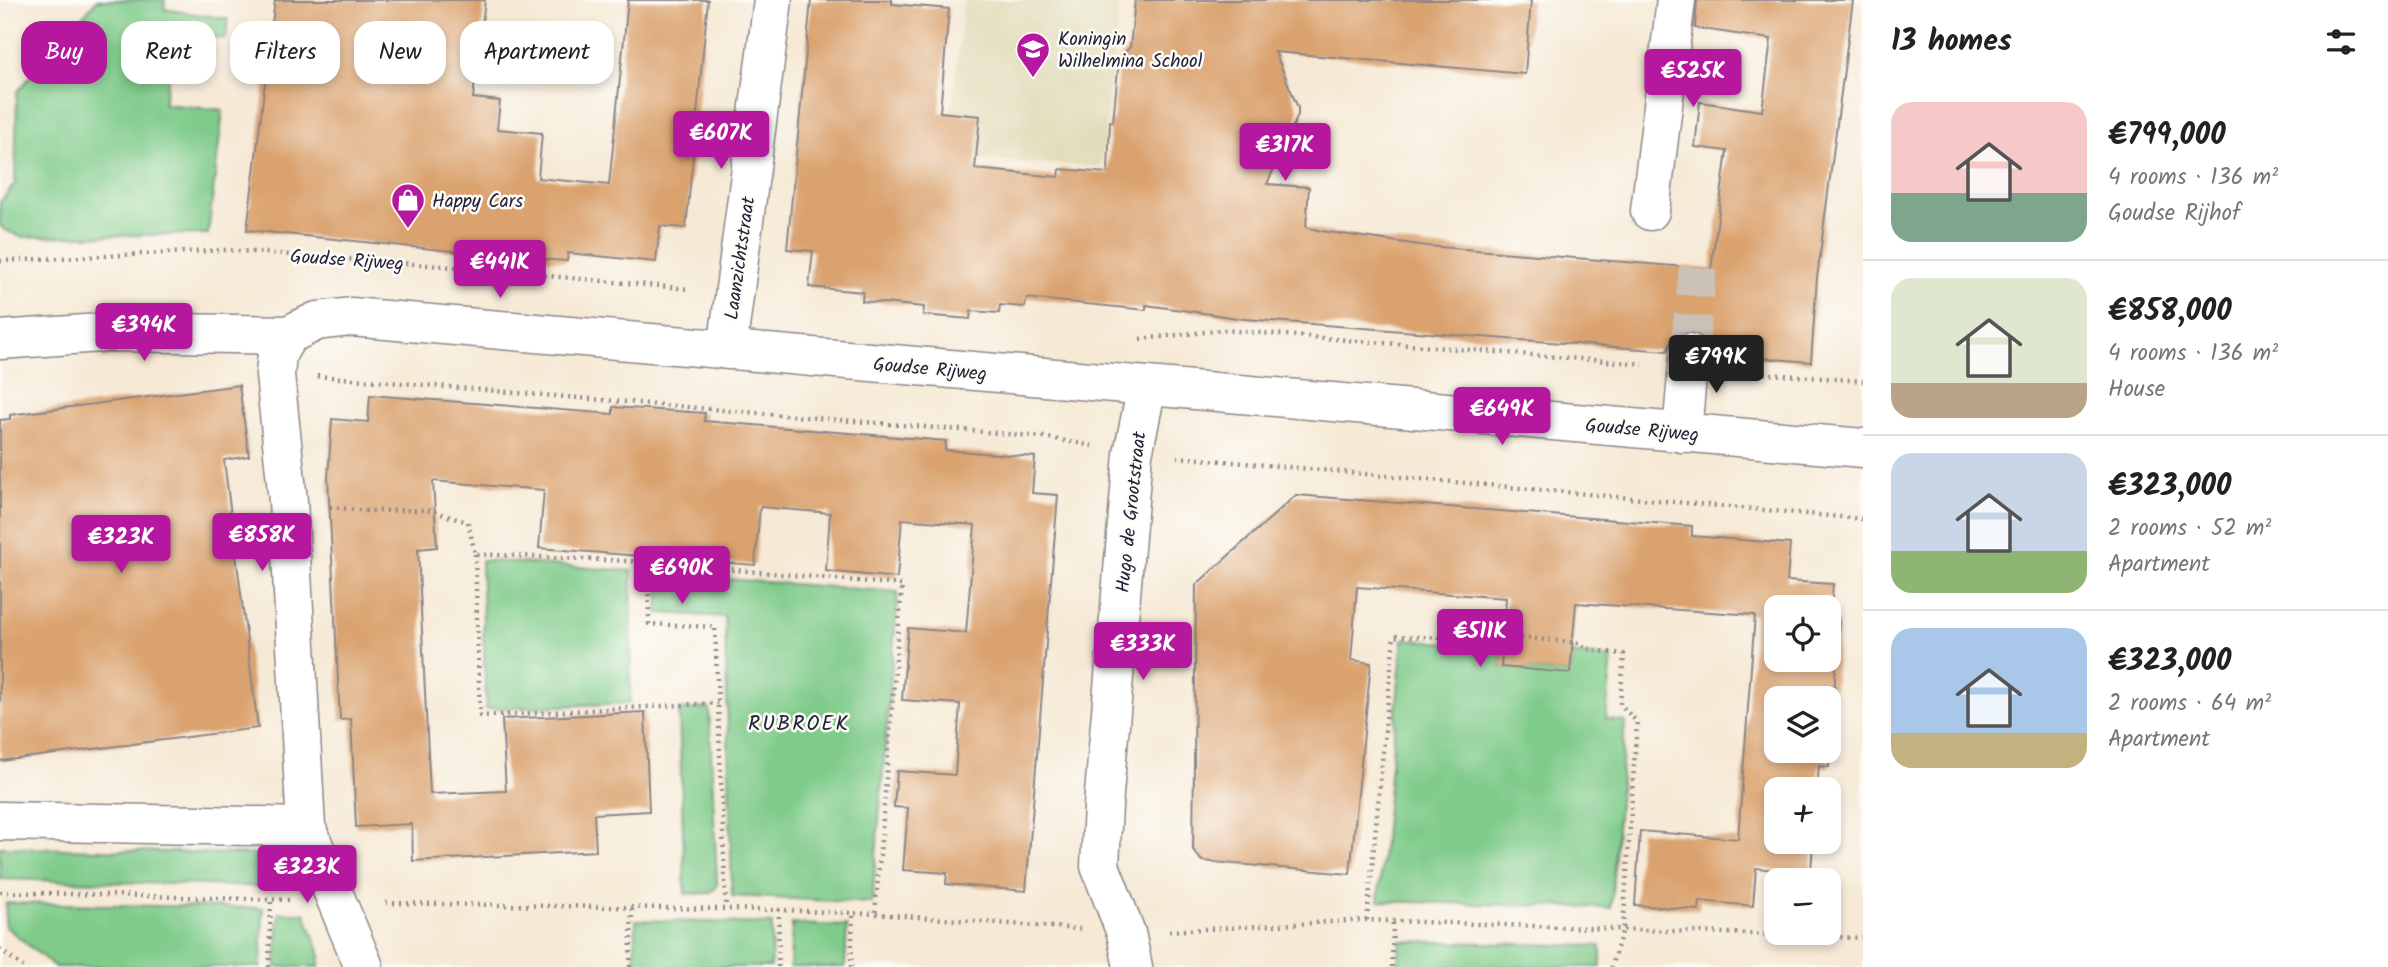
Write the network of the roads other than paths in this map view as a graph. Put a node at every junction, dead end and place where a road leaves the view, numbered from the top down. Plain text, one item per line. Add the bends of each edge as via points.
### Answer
1 (773, 0) edge
2 (1675, 0) edge
3 (1650, 211) dead end
4 (288, 335) junction
5 (0, 340) edge
6 (727, 350) junction
7 (1689, 360) tunnel mouth
8 (1147, 386) junction
9 (1682, 433) junction
10 (1862, 437) edge
11 (0, 821) edge
12 (306, 827) junction
13 (364, 967) edge
14 (1133, 967) edge

1 - 6 street, Laanzichtstraat
2 - 3 street
4 - 5 street, Goudse Rijweg via 114,332
4 - 6 street, Goudse Rijweg via 317,321 351,317
4 - 12 street via 277,354 276,372
6 - 8 street, Goudse Rijweg
7 - 9 street
8 - 9 street, Goudse Rijweg
8 - 14 street, Hugo de Grootstraat via 1133,454 1100,866 1126,933
9 - 10 street, Goudse Rijweg
11 - 12 street
12 - 13 street

